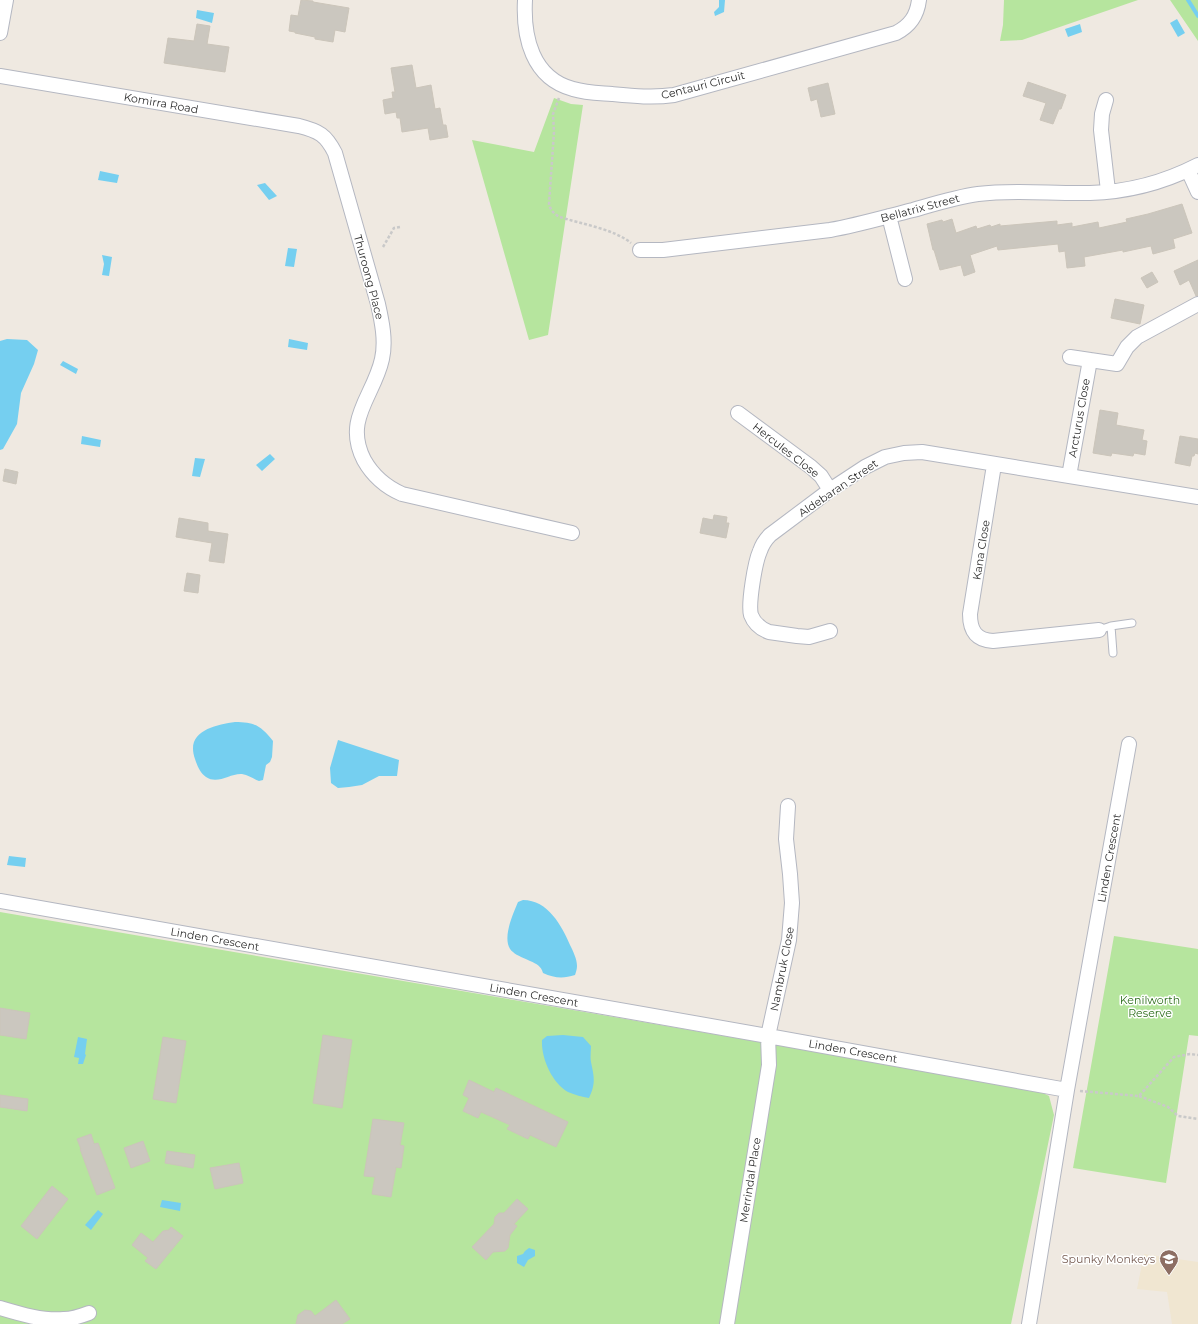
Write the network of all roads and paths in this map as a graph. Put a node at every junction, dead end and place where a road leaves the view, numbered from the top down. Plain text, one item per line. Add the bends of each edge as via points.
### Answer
1 (6, 0) edge
2 (525, 0) edge
3 (919, 0) edge
4 (0, 33) edge
5 (0, 76) edge
6 (564, 86) junction
7 (1106, 100) dead end
8 (320, 133) joint
9 (1193, 167) edge
10 (1108, 191) junction
11 (1198, 192) edge
12 (889, 216) junction
13 (400, 227) dead end
14 (383, 247) dead end
15 (640, 250) joint
16 (905, 279) dead end
17 (1198, 304) edge
18 (1070, 356) dead end
19 (1090, 360) junction
20 (738, 413) dead end
21 (994, 465) junction
22 (1069, 476) junction
23 (830, 490) junction
24 (1198, 498) edge
25 (572, 533) dead end
26 (1132, 623) dead end
27 (1105, 628) junction
28 (830, 631) dead end
29 (1113, 653) dead end
30 (1130, 744) dead end
31 (788, 806) dead end
32 (0, 902) edge
33 (768, 1036) junction
34 (1198, 1056) edge
35 (1068, 1090) junction
36 (1139, 1096) junction
37 (1198, 1119) edge
38 (0, 1308) edge
39 (89, 1313) dead end
40 (727, 1324) edge
41 (1029, 1324) edge

1 - 4 street
2 - 6 street, Centauri Circuit via 525,26 530,50 543,70
3 - 6 street, Centauri Circuit via 912,21 896,33 674,95 640,97 583,92
5 - 8 street, Komirra Road via 299,126
6 - 15 path via 553,114 549,204 551,210 560,218 616,234
7 - 10 street via 1101,130
8 - 25 street, Thuroong Place via 335,153 382,323 380,368 357,426 357,442 367,466 386,485 402,494
9 - 10 street, Bellatrix Street via 1147,184
9 - 11 street
10 - 12 street, Bellatrix Street via 992,193 957,198
12 - 15 street, Bellatrix Street via 808,234 663,250
12 - 16 street
13 - 14 path via 394,228
17 - 19 street via 1136,337 1117,364
18 - 19 street
19 - 22 street, Arcturus Close
20 - 23 street, Hercules Close via 811,467
21 - 22 street, Aldebaran Street
21 - 23 street, Aldebaran Street via 922,452 904,453 885,457 864,467
21 - 27 street, Kana Close via 970,614 970,638 994,641
22 - 24 street, Aldebaran Street
23 - 28 street, Aldebaran Street via 766,539 758,556 750,605 751,614 757,624 769,632 809,637
26 - 27 lane
27 - 29 lane
30 - 35 street, Linden Crescent
31 - 33 street, Nambruk Close via 786,839 792,903 789,940
32 - 33 street, Linden Crescent
33 - 35 street, Linden Crescent
33 - 40 street, Merrindal Place via 769,1065
34 - 36 path via 1190,1054 1174,1057
35 - 36 path
35 - 41 street, Linden Crescent
36 - 37 path via 1168,1107 1178,1116
38 - 39 street via 24,1315 57,1319

